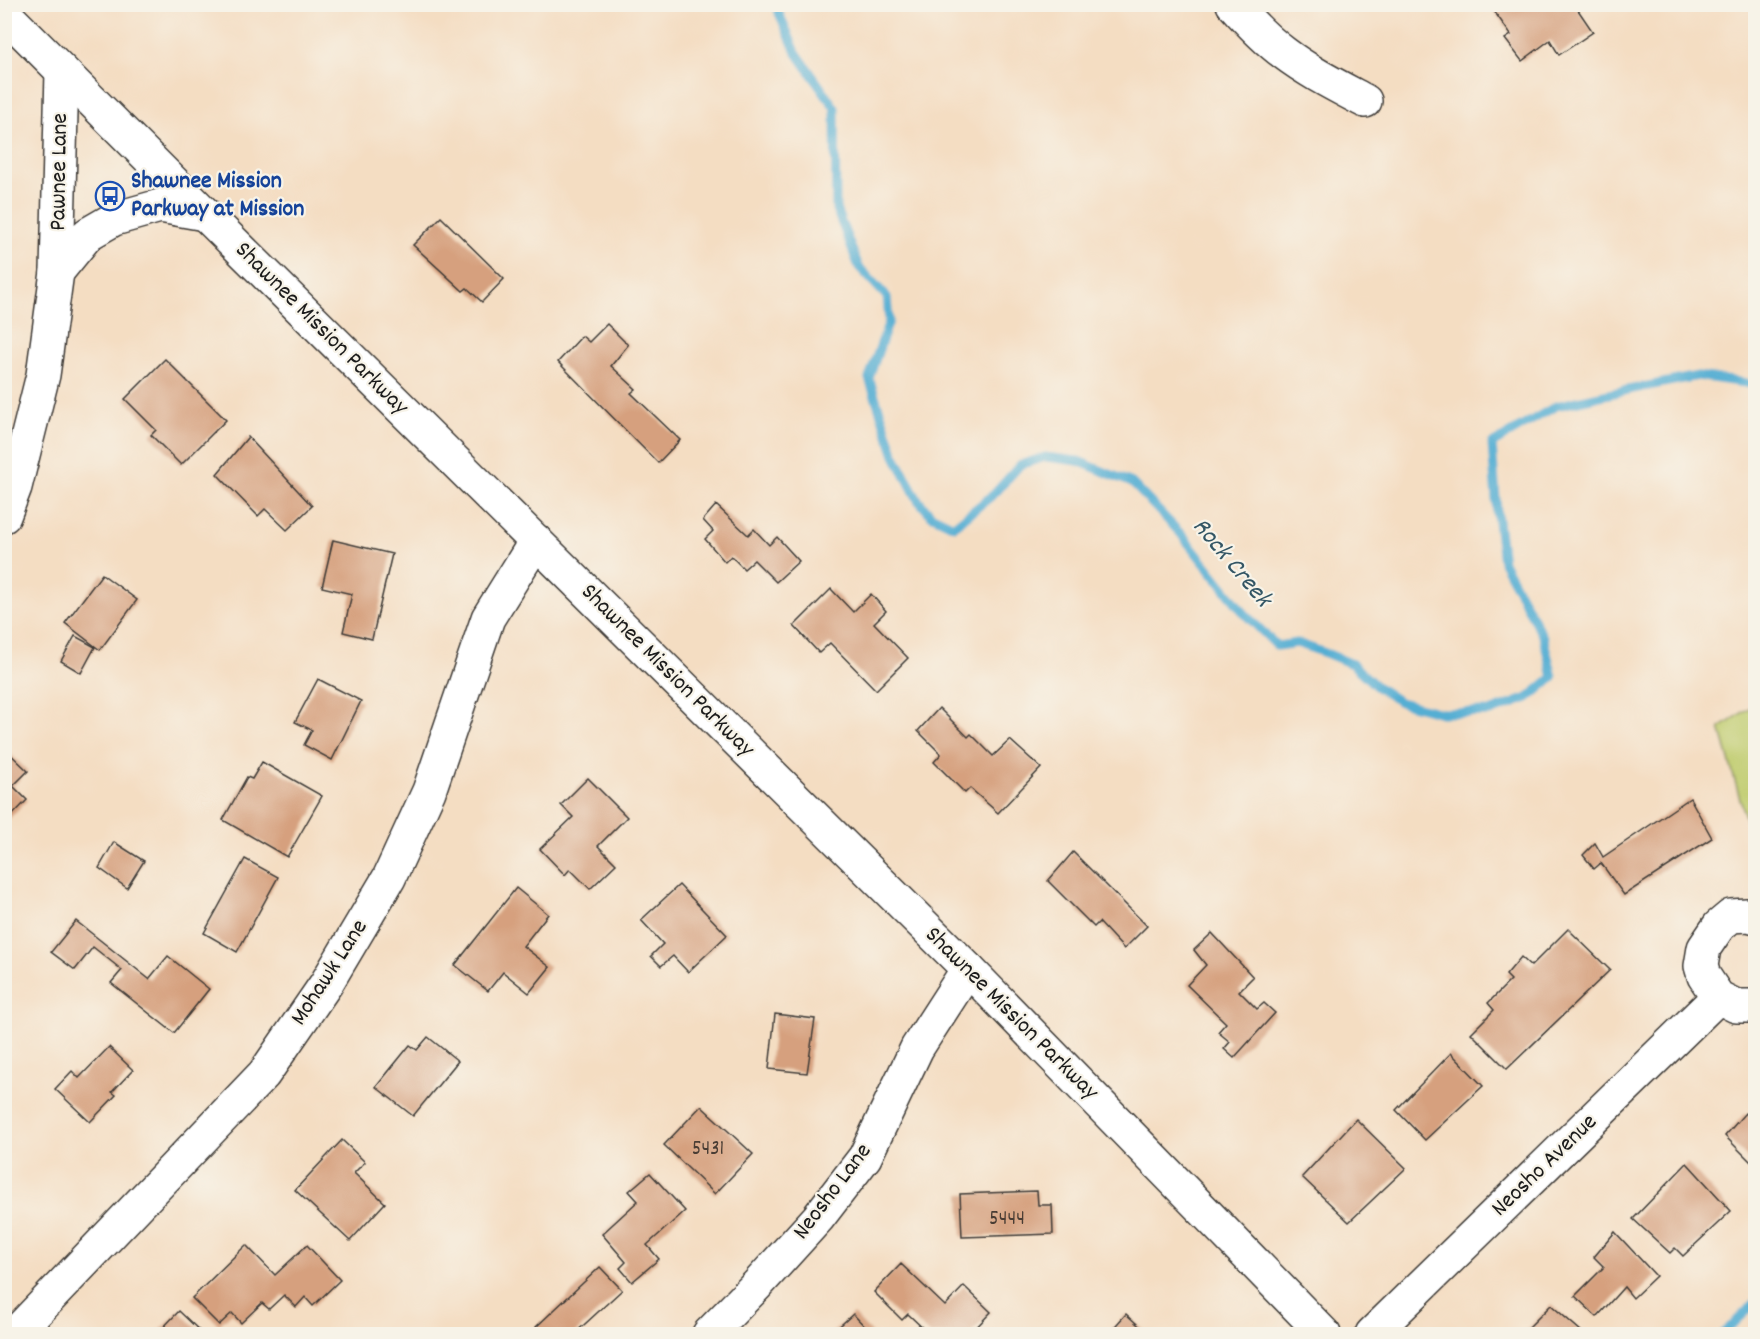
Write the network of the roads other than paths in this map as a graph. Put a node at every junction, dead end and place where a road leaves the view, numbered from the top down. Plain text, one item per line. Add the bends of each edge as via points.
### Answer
1 (1233, 4) edge
2 (4, 13) edge
3 (62, 72) junction
4 (1365, 101) dead end
5 (205, 214) junction
6 (57, 272) junction
7 (4, 516) edge
8 (536, 541) junction
9 (1755, 917) edge
10 (968, 969) junction
11 (1718, 997) junction
12 (1755, 1006) edge
13 (15, 1335) edge
14 (709, 1335) edge
15 (1324, 1335) edge
16 (1372, 1335) edge

1 - 4 main road via 1284,54
2 - 3 main road, Shawnee Mission Parkway
3 - 5 main road, Shawnee Mission Parkway
3 - 6 main road, Pawnee Lane
5 - 6 main road, Pawnee Lane via 160,206 114,219 88,234
5 - 8 main road, Shawnee Mission Parkway
6 - 7 main road, Pawnee Lane via 43,375
8 - 10 main road, Shawnee Mission Parkway
8 - 13 main road, Mohawk Lane via 488,618 429,791 389,878 326,984 264,1074
9 - 11 main road via 1731,916 1704,948 1701,966
10 - 14 main road, Neosho Lane via 917,1048 865,1157 818,1218
10 - 15 main road, Shawnee Mission Parkway
11 - 12 main road via 1736,1006
11 - 16 main road, Neosho Avenue

